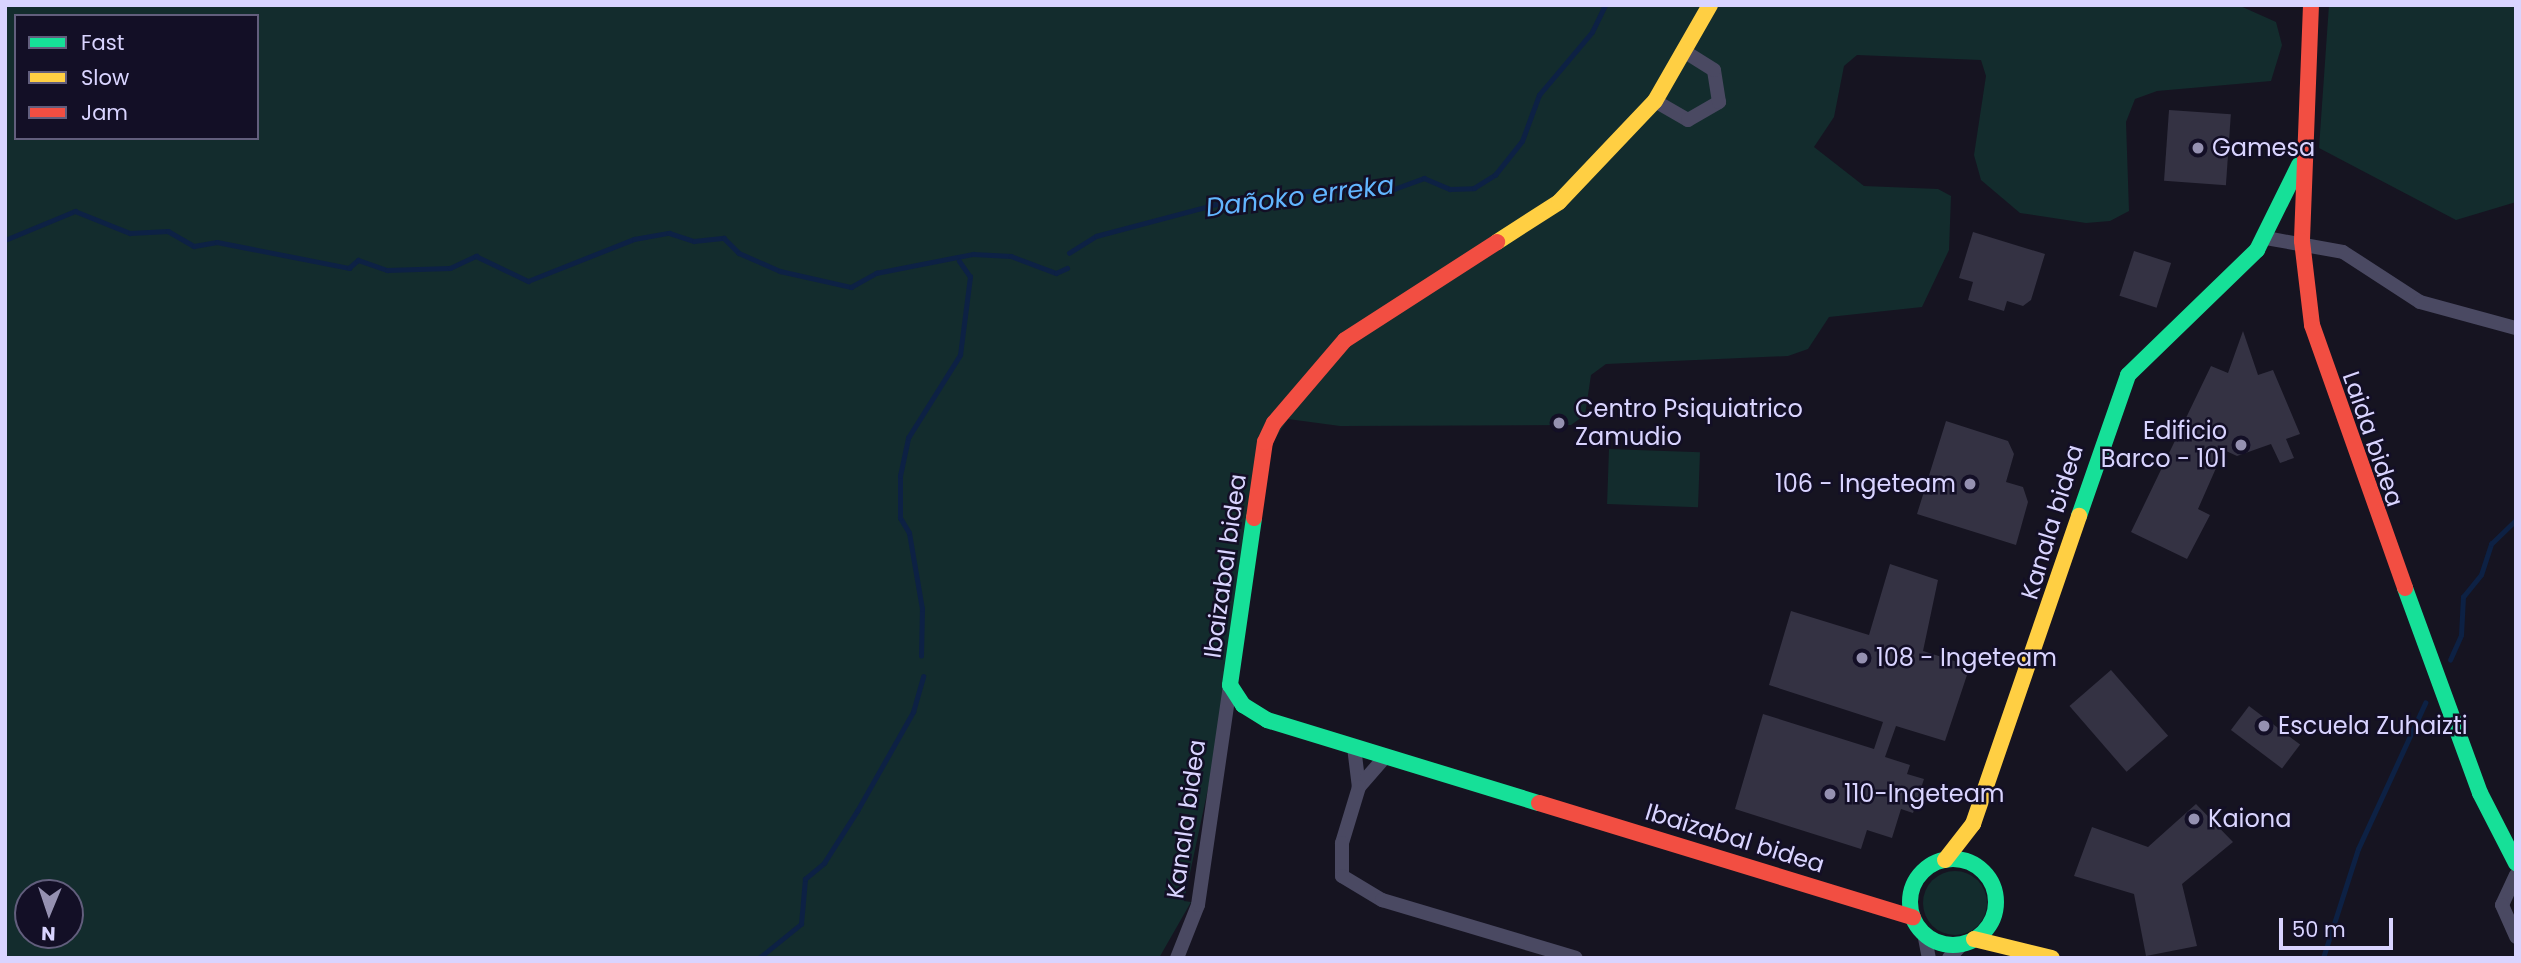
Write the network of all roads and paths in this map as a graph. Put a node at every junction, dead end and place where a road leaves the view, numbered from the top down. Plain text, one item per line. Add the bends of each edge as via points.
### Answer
1 (1710, 5) edge
2 (2311, 5) edge
3 (1687, 53) junction
4 (1654, 101) junction
5 (2304, 154) junction
6 (2266, 238) junction
7 (2302, 241) junction
8 (2516, 328) edge
9 (1230, 685) junction
10 (1354, 747) junction
11 (1385, 757) junction
12 (1359, 787) junction
13 (1945, 860) junction
14 (2516, 863) edge
15 (2516, 876) edge
16 (1996, 904) junction
17 (1913, 917) junction
18 (1924, 933) junction
19 (2516, 937) edge
20 (1968, 941) junction
21 (2045, 955) edge
22 (1177, 958) edge
23 (1576, 958) edge
24 (1929, 958) edge
25 (1949, 958) edge

1 - 3 street, Ibaizabal bidea
2 - 5 street, Laida bidea
3 - 4 street, Ibaizabal bidea
3 - 4 street via 1714,71 1719,102 1688,120
4 - 9 street, Ibaizabal bidea via 1531,225 1345,340 1274,424 1265,442
5 - 6 street
5 - 7 street, Laida bidea
6 - 7 street
6 - 13 street, Kanala bidea via 2128,375 1973,824
7 - 8 street via 2343,252 2420,302
7 - 14 street, Laida bidea via 2312,325 2345,430 2480,793
9 - 10 street, Ibaizabal bidea via 1243,705 1267,720
9 - 22 street, Kanala bidea via 1198,905
10 - 11 street, Ibaizabal bidea
10 - 12 street
11 - 12 street
11 - 17 street, Ibaizabal bidea
12 - 23 street via 1342,843 1342,876 1382,900
13 - 16 street via 1982,870
13 - 17 street via 1920,875 1913,888
15 - 19 street via 2502,905
16 - 20 street via 1993,918
16 - 21 street
17 - 18 street
18 - 20 street
18 - 24 street
20 - 21 street
20 - 25 street

